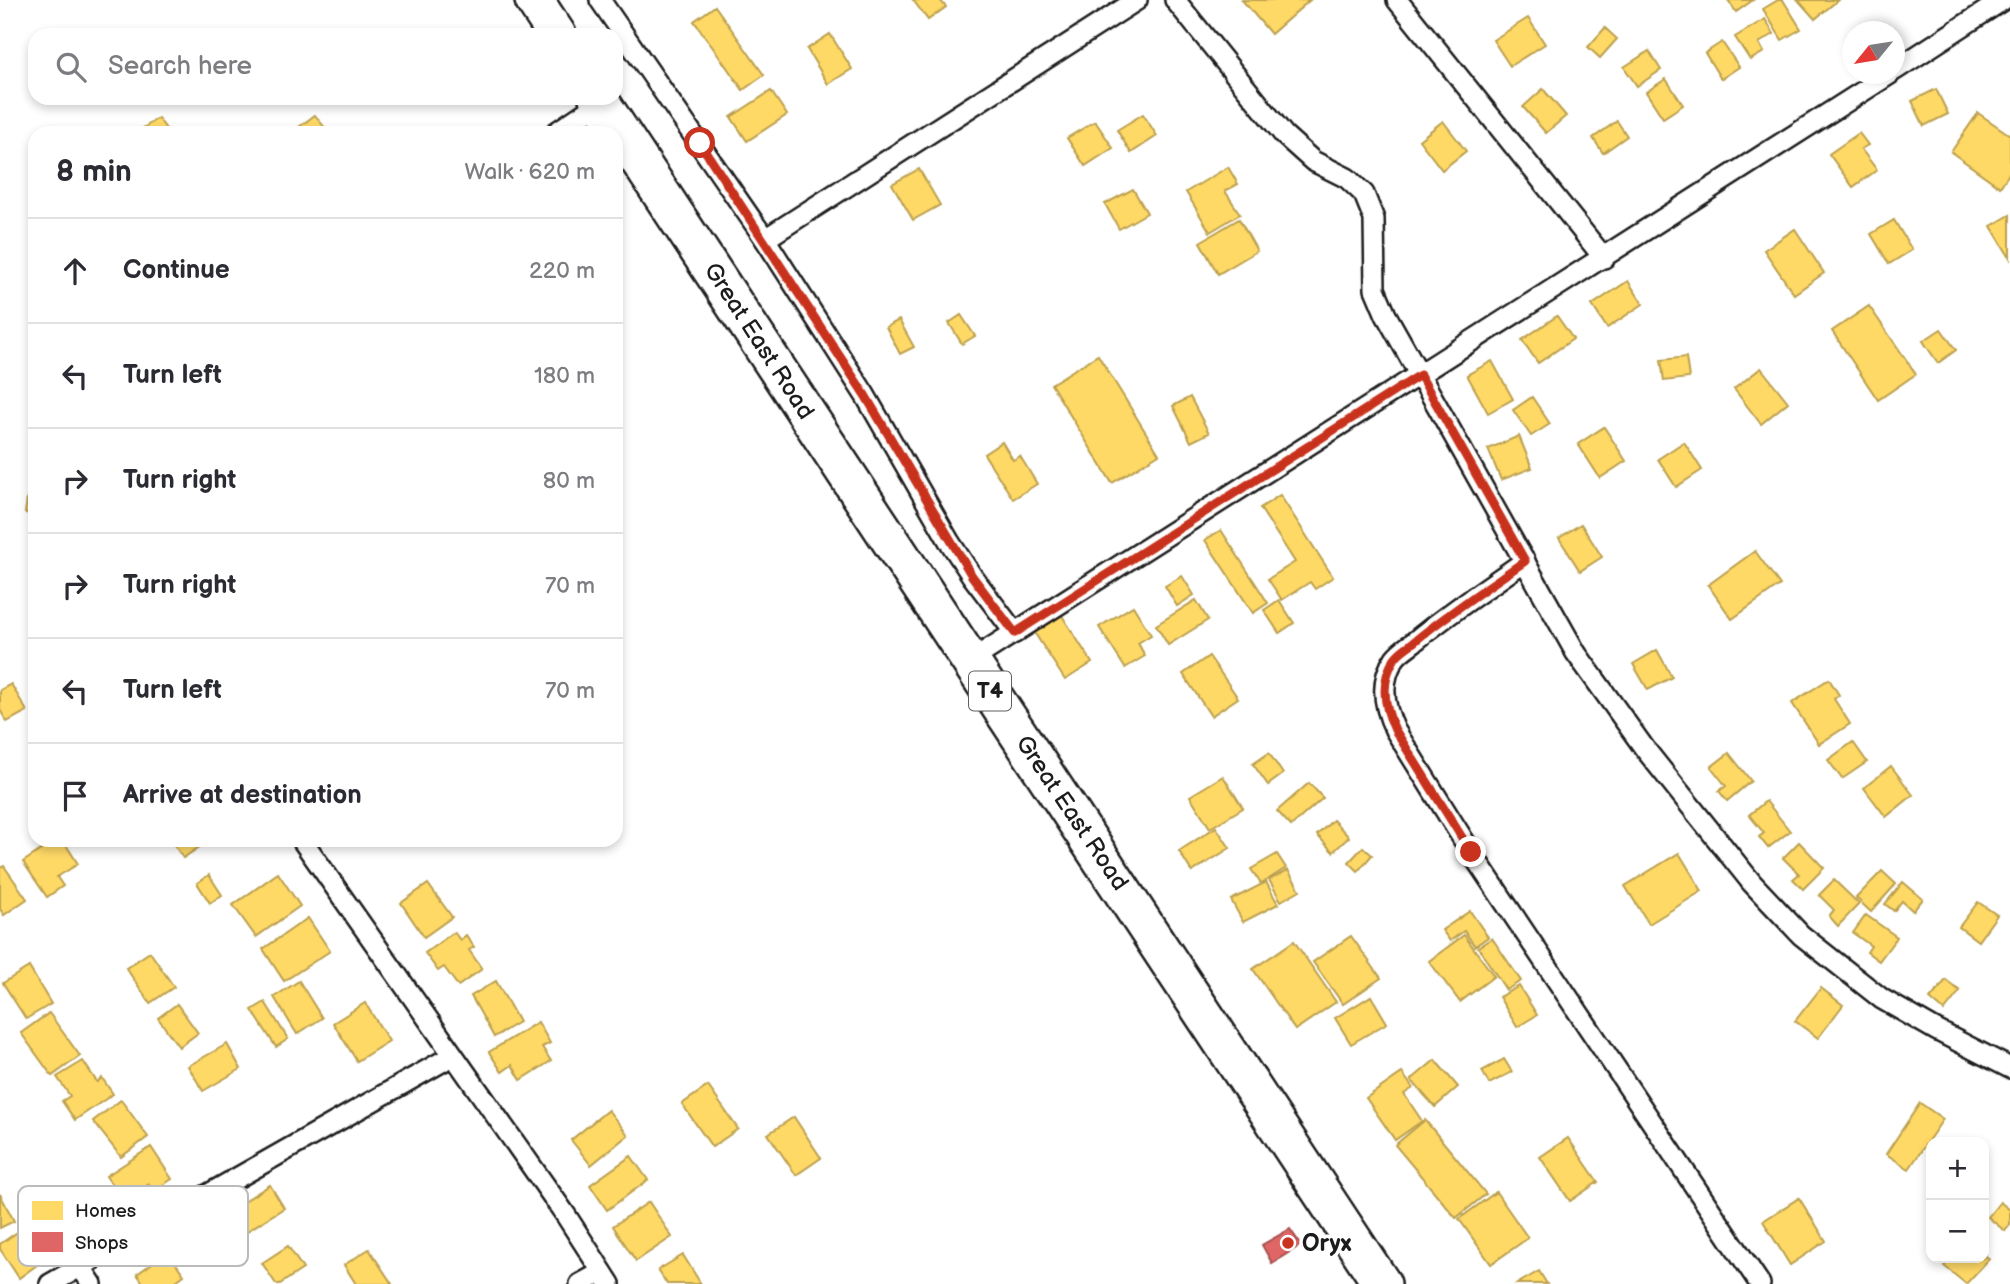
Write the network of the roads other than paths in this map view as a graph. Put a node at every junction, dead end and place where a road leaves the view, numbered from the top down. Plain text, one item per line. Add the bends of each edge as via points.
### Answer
1 (534, 0) edge
2 (600, 0) edge
3 (1137, 0) edge
4 (1175, 0) edge
5 (1397, 0) edge
6 (2003, 0) edge
7 (552, 28) edge
8 (619, 28) edge
9 (623, 33) edge
10 (1905, 64) edge
11 (1874, 84) edge
12 (593, 105) edge
13 (603, 105) edge
14 (565, 126) edge
15 (617, 126) edge
16 (623, 135) edge
17 (765, 239) junction
18 (1604, 258) junction
19 (1420, 375) junction
20 (1525, 561) junction
21 (1015, 633) junction
22 (970, 661) junction
23 (307, 847) edge
24 (452, 1056) junction
25 (2010, 1068) edge
26 (222, 1186) edge
27 (80, 1266) joint
28 (606, 1278) edge
29 (50, 1284) edge
30 (92, 1284) edge
31 (580, 1284) edge
32 (1382, 1284) edge
33 (1760, 1284) edge

1 - 7 highway
2 - 8 street
3 - 17 street
4 - 19 street via 1284,135 1313,161 1347,178 1364,194 1374,219 1376,289 1385,315
5 - 18 street
6 - 10 street
9 - 17 street
11 - 18 street
12 - 14 street
13 - 15 highway, Great East Road / T4
16 - 22 highway, Great East Road / T4
17 - 21 street via 865,395 966,568
18 - 19 street
19 - 20 street
19 - 21 street
20 - 25 street via 1576,653 1645,750 1752,883 1801,935 1882,999
20 - 33 street via 1396,657 1386,677 1386,712 1471,852
21 - 22 street
22 - 32 highway, Great East Road / T4
23 - 24 street
24 - 26 street
24 - 28 street
27 - 29 street
27 - 30 street
28 - 31 street

